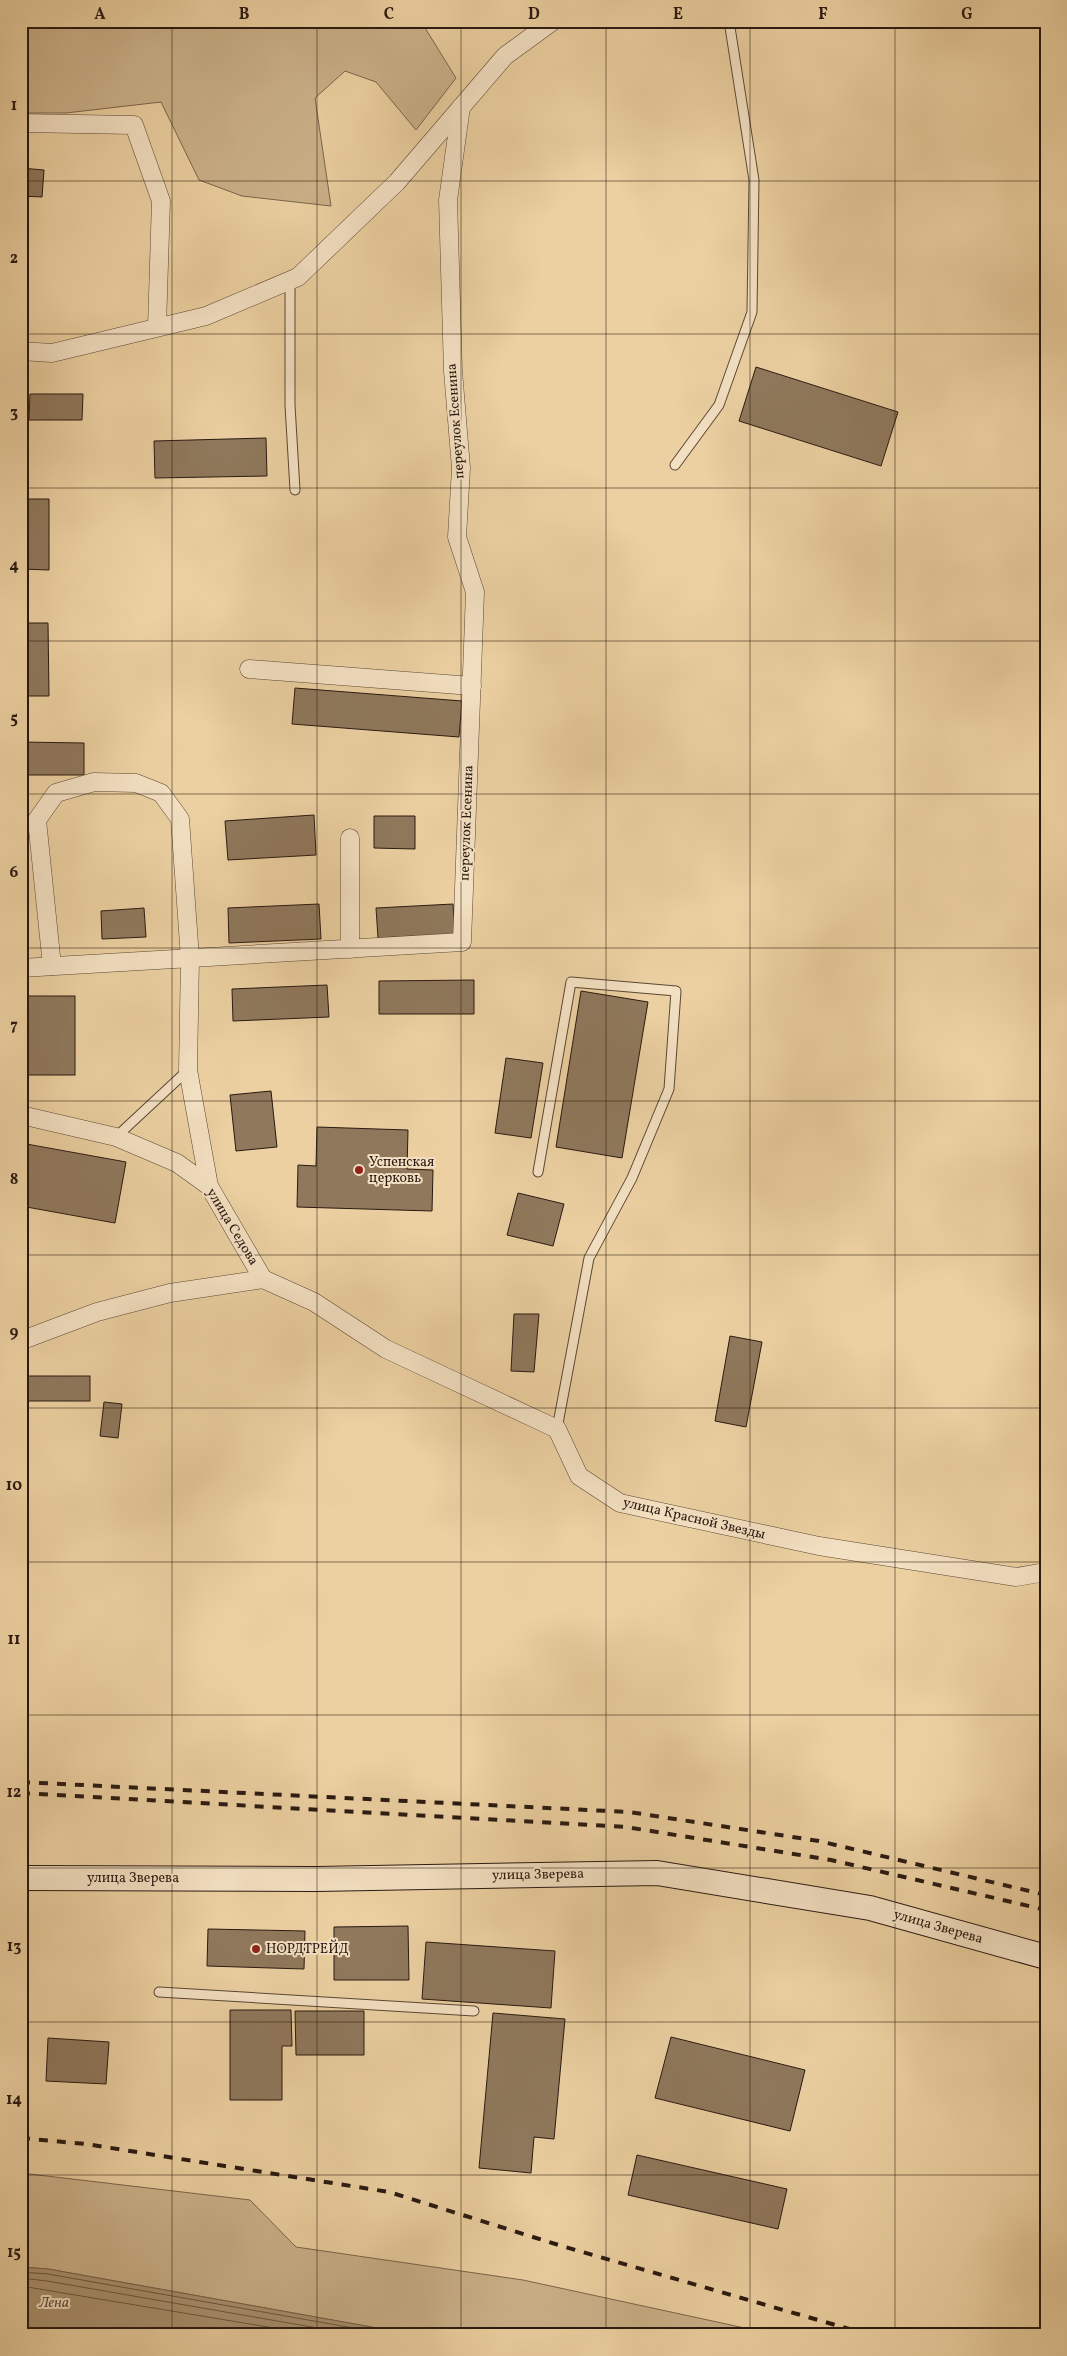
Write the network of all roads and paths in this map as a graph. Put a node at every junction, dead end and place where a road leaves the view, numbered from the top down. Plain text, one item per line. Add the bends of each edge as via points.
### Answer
1 (553, 21) edge
2 (730, 21) edge
3 (461, 107) junction
4 (21, 123) edge
5 (290, 280) junction
6 (158, 328) junction
7 (21, 351) edge
8 (675, 465) dead end
9 (295, 490) dead end
10 (249, 669) dead end
11 (472, 686) junction
12 (350, 838) dead end
13 (350, 949) junction
14 (190, 958) junction
15 (52, 966) junction
16 (21, 968) edge
17 (188, 1070) junction
18 (21, 1115) edge
19 (116, 1137) junction
20 (538, 1172) dead end
21 (209, 1186) junction
22 (263, 1279) junction
23 (21, 1338) edge
24 (557, 1429) junction
25 (1046, 1572) edge
26 (21, 1878) edge
27 (1046, 1922) edge
28 (1046, 1927) edge
29 (1046, 1957) edge
30 (159, 1992) dead end
31 (474, 2011) dead end

1 - 3 street via 504,56
2 - 8 lane via 754,180 752,312 719,405
3 - 5 street via 397,182 298,277
3 - 11 street, переулок Есенина via 448,200 453,371 462,468 457,536 475,592
4 - 6 street via 134,125 161,202
5 - 6 street via 206,316
5 - 9 lane via 290,405
6 - 7 street via 52,353
10 - 11 street
11 - 13 street, переулок Есенина via 462,942
12 - 13 street
13 - 14 street
14 - 15 street
14 - 15 street via 180,819 161,793 136,782 94,782 56,793 37,820
14 - 17 street
15 - 16 street
17 - 19 lane
17 - 21 street
18 - 19 street, улица Седова
19 - 21 street, улица Седова via 177,1163
20 - 24 lane via 571,982 676,991 669,1089 632,1178 589,1258
21 - 22 street, улица Седова
22 - 23 street, улица Седова via 161,1296 97,1312
22 - 24 street via 314,1302 386,1349
24 - 25 street, улица Красной Звезды via 579,1476 620,1503 819,1546 1016,1577
26 - 29 main road, улица Зверева via 316,1879 657,1873 870,1908
27 - 28 path
30 - 31 lane

